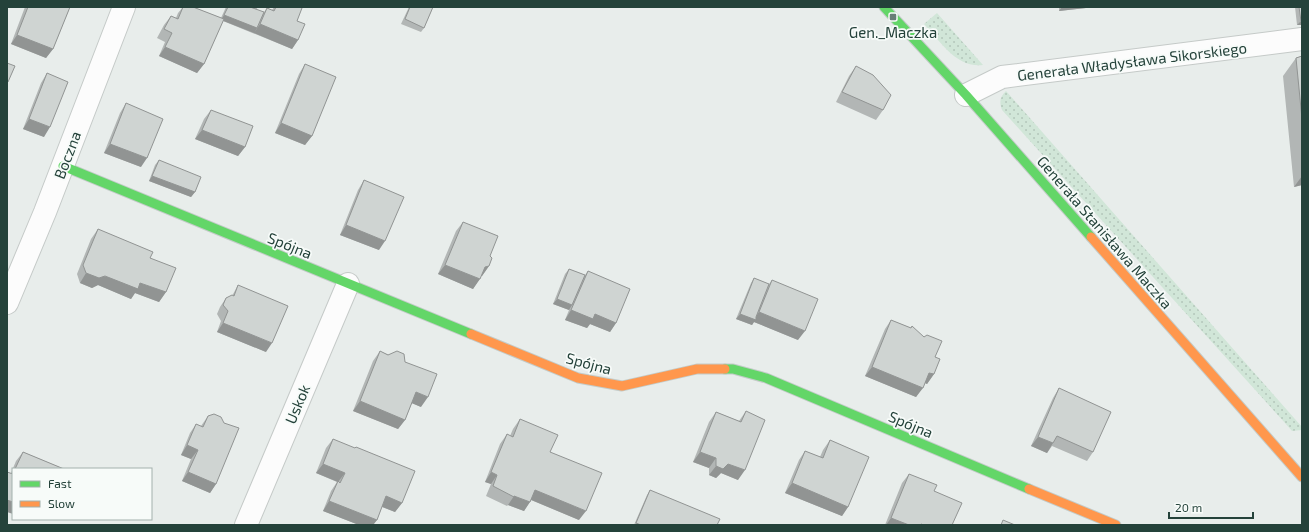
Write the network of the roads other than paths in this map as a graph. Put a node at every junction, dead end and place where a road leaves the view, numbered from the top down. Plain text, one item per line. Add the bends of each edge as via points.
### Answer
1 (124, 7) edge
2 (884, 7) edge
3 (1302, 39) edge
4 (966, 95) junction
5 (63, 166) junction
6 (348, 284) junction
7 (7, 303) edge
8 (1302, 476) edge
9 (246, 525) edge
10 (1116, 525) edge

1 - 5 street, Boczna
2 - 4 street, Generała Stanisława Maczka
3 - 4 street, Generała Władysława Sikorskiego via 1002,77
4 - 8 street, Generała Stanisława Maczka
5 - 6 street, Spójna
5 - 7 street, Boczna
6 - 9 street, Uskok
6 - 10 street, Spójna via 578,378 622,386 697,369 732,369 766,378

